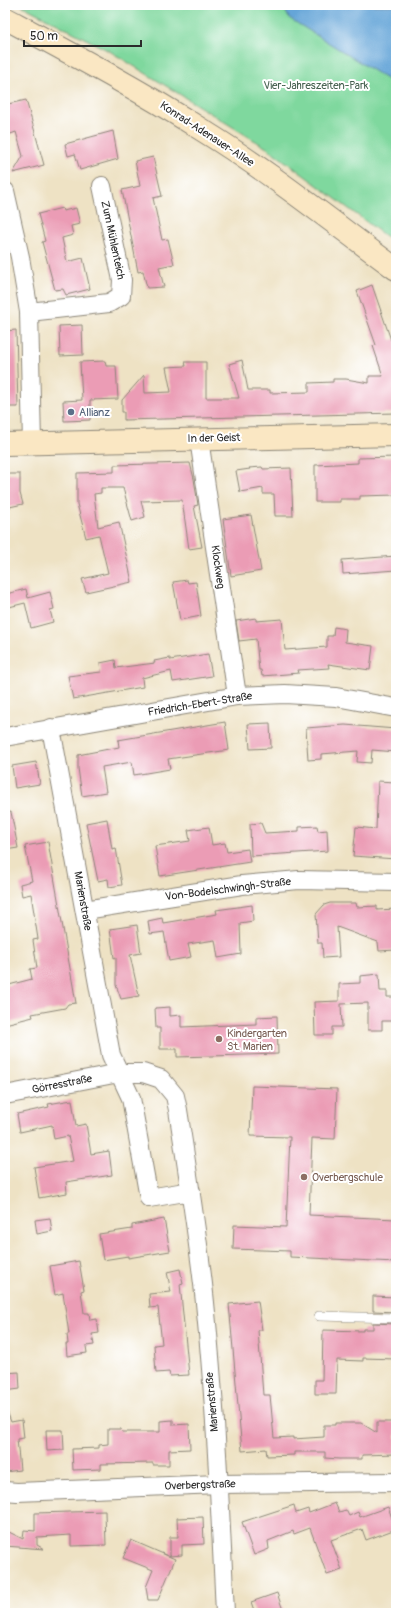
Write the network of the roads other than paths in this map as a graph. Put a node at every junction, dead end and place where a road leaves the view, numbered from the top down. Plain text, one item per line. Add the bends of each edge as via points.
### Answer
1 (5, 18) edge
2 (102, 186) dead end
3 (5, 191) edge
4 (396, 269) edge
5 (28, 312) junction
6 (396, 435) edge
7 (199, 439) junction
8 (5, 444) edge
9 (32, 444) junction
10 (237, 696) junction
11 (396, 708) edge
12 (51, 728) junction
13 (5, 737) edge
14 (396, 882) edge
15 (85, 910) junction
16 (119, 1073) junction
17 (5, 1095) edge
18 (191, 1191) junction
19 (320, 1316) dead end
20 (396, 1318) edge
21 (396, 1482) edge
22 (219, 1484) junction
23 (5, 1491) edge
24 (226, 1613) edge

1 - 4 main road, Konrad-Adenauer-Allee via 103,71 203,130
2 - 5 street, Zum Mühlenteich via 122,280 121,296 110,303
3 - 5 street via 20,257
5 - 9 street
6 - 7 main road, In der Geist
7 - 9 main road, In der Geist
7 - 10 street, Klockweg
8 - 9 main road, In der Geist
10 - 11 street, Friedrich-Ebert-Straße via 285,694 336,697
10 - 12 street, Friedrich-Ebert-Straße
12 - 13 street, Friedrich-Ebert-Straße
12 - 15 street, Marienstraße
14 - 15 street, Von-Bodelschwingh-Straße via 299,880
15 - 16 street, Marienstraße via 111,1055
16 - 17 street, Görresstraße
16 - 18 street, Marienstraße via 143,1073 161,1079 174,1096
16 - 18 street, Marienstraße via 131,1098 149,1198
18 - 22 street, Marienstraße via 203,1284
19 - 20 lane
21 - 22 street, Overbergstraße
22 - 23 street, Overbergstraße
22 - 24 street, Marienstraße

